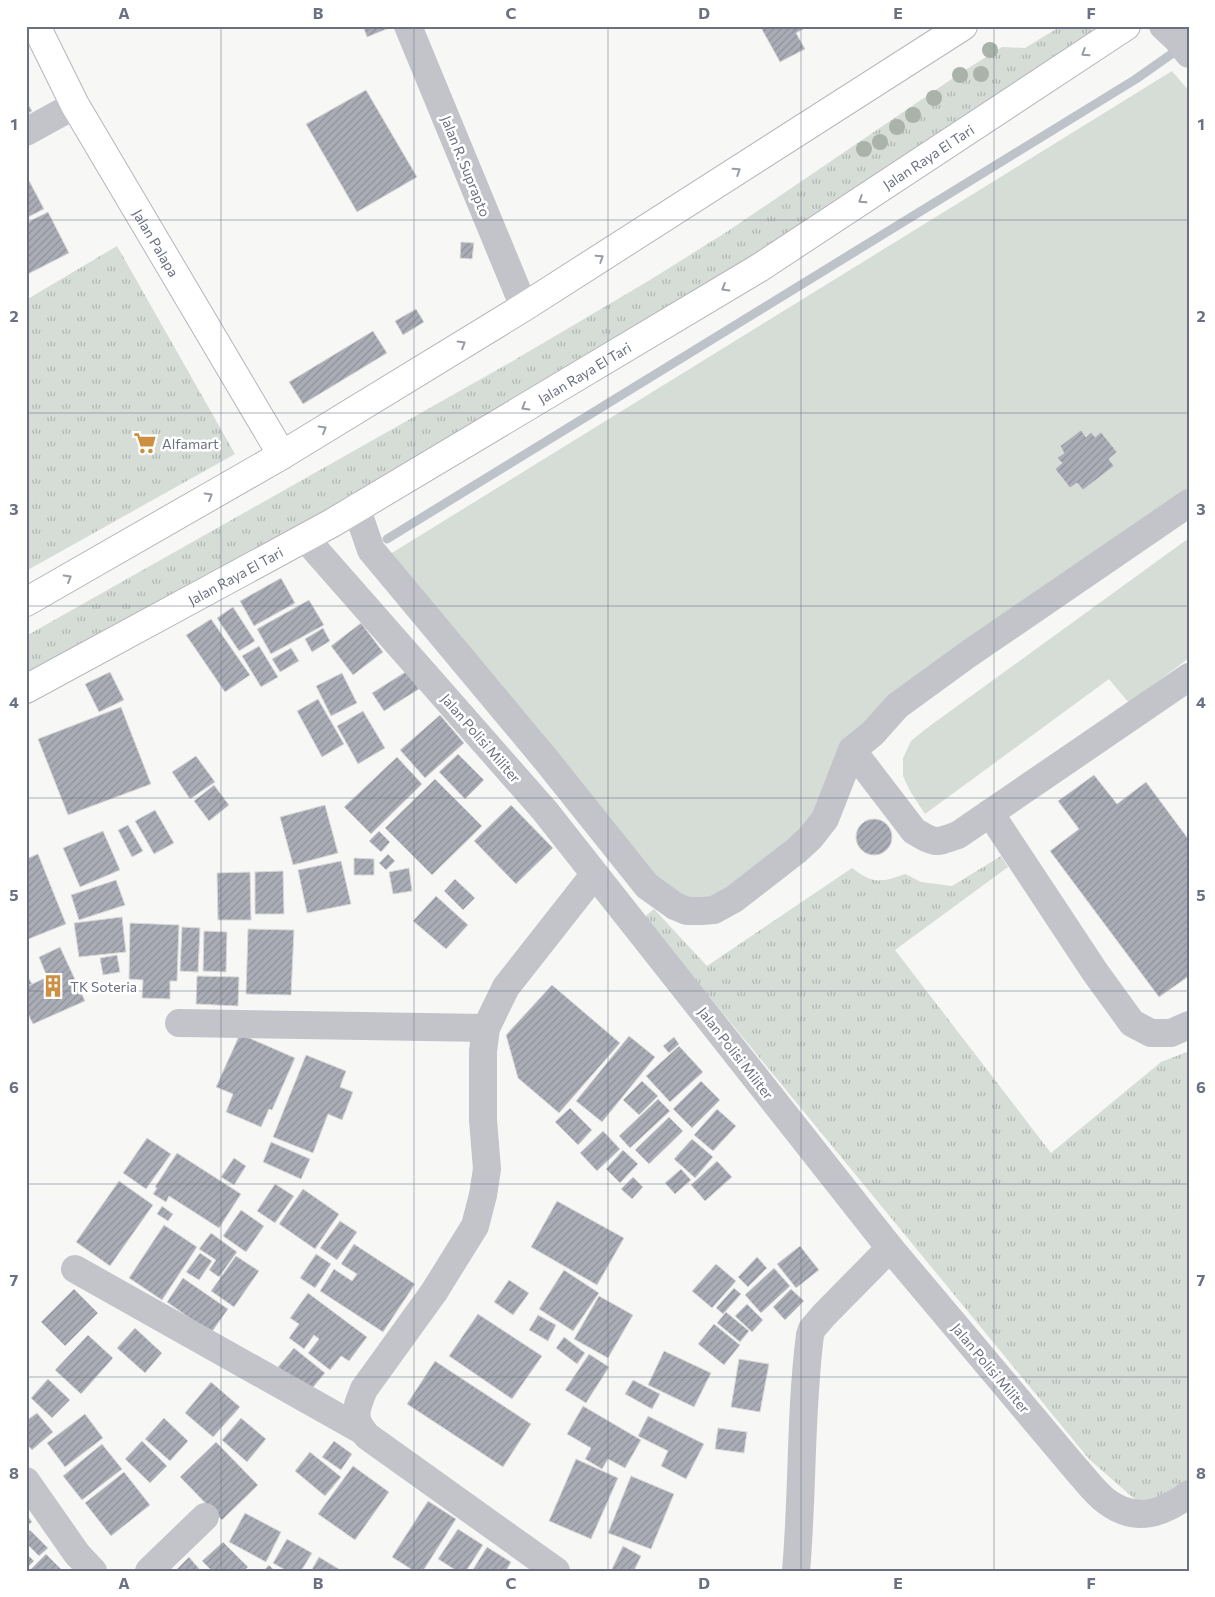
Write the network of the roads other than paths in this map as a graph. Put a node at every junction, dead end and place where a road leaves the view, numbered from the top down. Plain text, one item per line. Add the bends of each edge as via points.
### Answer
1 (36, 26) edge
2 (408, 26) edge
3 (963, 26) edge
4 (1126, 26) edge
5 (1163, 26) edge
6 (1189, 54) edge
7 (74, 105) junction
8 (26, 132) edge
9 (524, 307) junction
10 (282, 455) junction
11 (1189, 503) edge
12 (356, 507) junction
13 (305, 538) junction
14 (26, 602) edge
15 (1189, 677) edge
16 (26, 689) edge
17 (852, 750) junction
18 (990, 813) junction
19 (594, 875) junction
20 (179, 1023) dead end
21 (1189, 1025) edge
22 (486, 1028) junction
23 (890, 1248) junction
24 (75, 1269) dead end
25 (363, 1431) junction
26 (26, 1481) edge
27 (1189, 1494) edge
28 (205, 1517) dead end
29 (93, 1571) edge
30 (149, 1571) edge
31 (556, 1571) edge
32 (796, 1571) edge

1 - 7 main road, Jalan Palapa
2 - 9 street, Jalan R. Suprapto
9 -> 3 main road
4 -> 12 main road, Jalan Raya El Tari via 759,268
5 - 6 street
7 - 8 street
7 - 10 main road, Jalan Palapa
10 -> 9 main road
14 -> 10 main road
11 - 17 street via 896,706 873,733
12 - 13 main road, Jalan Raya El Tari
12 - 17 street via 371,550 647,886 675,906 687,911 714,910 734,900 796,851 825,819
13 - 16 main road, Jalan Raya El Tari
13 - 19 street, Jalan Polisi Militer via 545,811
15 - 18 street
17 - 18 street via 914,831 927,839 938,842 958,834
18 - 21 street via 1132,1023 1150,1033 1170,1033
19 - 22 street via 506,987
19 - 23 street, Jalan Polisi Militer
20 - 22 street
22 - 25 street via 483,1110 487,1169 475,1226 434,1292 364,1389 356,1416
23 - 27 street, Jalan Polisi Militer via 1106,1501 1134,1513 1154,1514
23 - 32 street via 824,1315 810,1335 802,1424 801,1515
24 - 25 street
25 - 31 street
26 - 29 street via 77,1554
28 - 30 street

